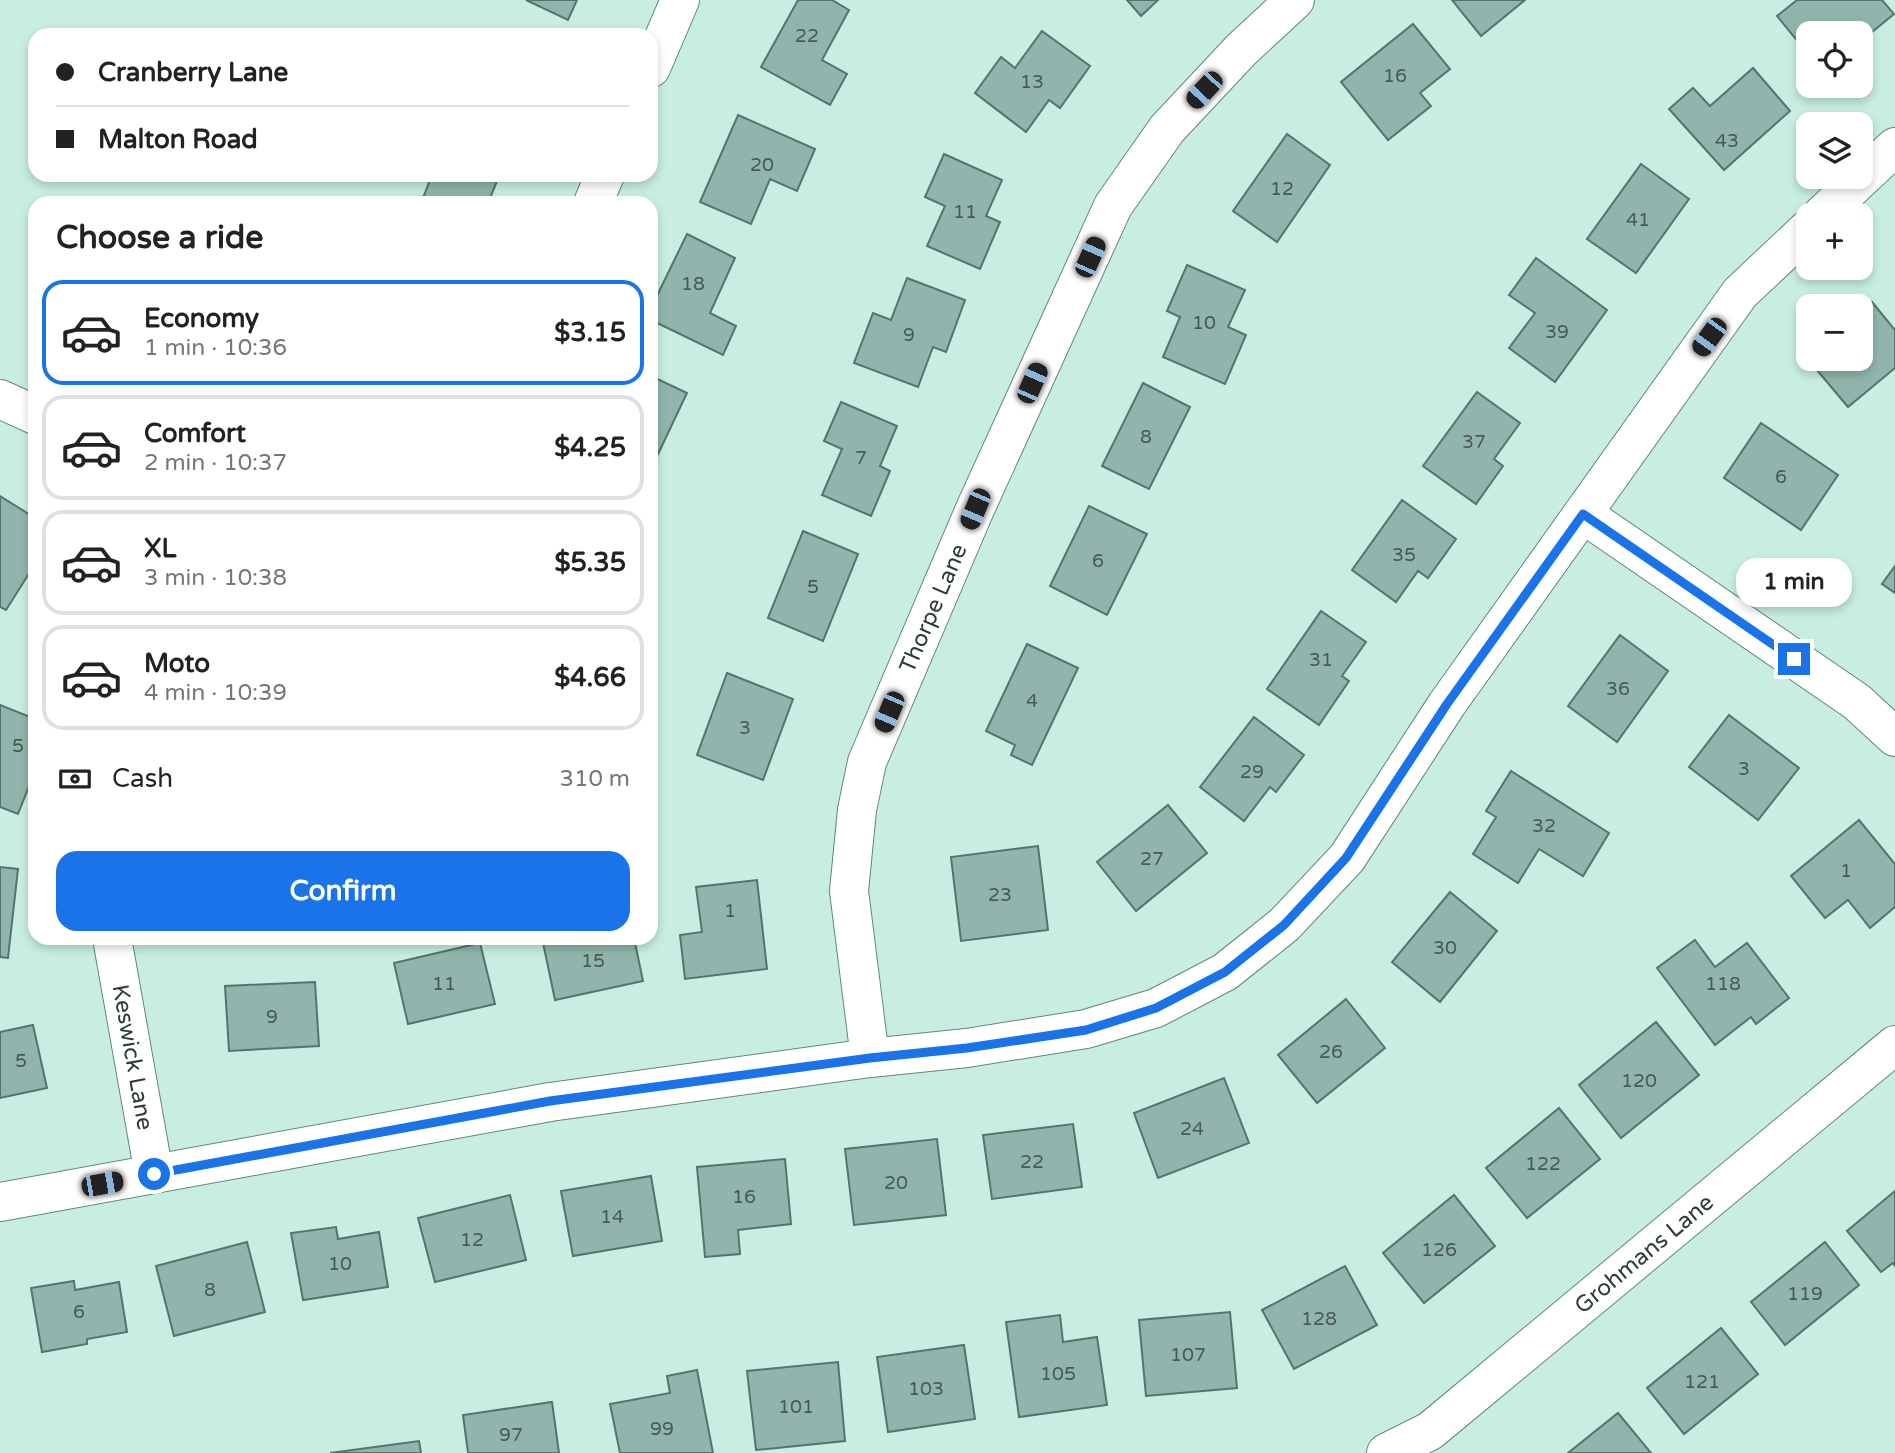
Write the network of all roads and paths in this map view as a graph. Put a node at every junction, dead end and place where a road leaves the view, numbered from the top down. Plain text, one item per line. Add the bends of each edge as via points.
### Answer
1 (680, 0) edge
2 (1295, 0) edge
3 (658, 52) edge
4 (1895, 147) edge
5 (1835, 203) edge
6 (1796, 240) edge
7 (0, 399) edge
8 (28, 412) edge
9 (1583, 514) junction
10 (1895, 737) edge
11 (113, 945) edge
12 (1895, 1045) edge
13 (870, 1058) junction
14 (154, 1174) junction
15 (0, 1202) edge
16 (1420, 1442) edge
17 (1386, 1453) edge

1 - 3 street
2 - 13 street, Thorpe Lane via 1167,129 1113,206 975,509 867,762 849,891
4 - 5 street
6 - 9 street via 1740,293
7 - 8 street
9 - 10 street via 1857,702
9 - 13 street via 1447,704 1346,858 1284,925 1225,972 1156,1008 1086,1030
11 - 14 street, Keswick Lane
12 - 16 street, Grohmans Lane
13 - 14 street via 550,1101
14 - 15 street
16 - 17 street, Grohmans Lane

